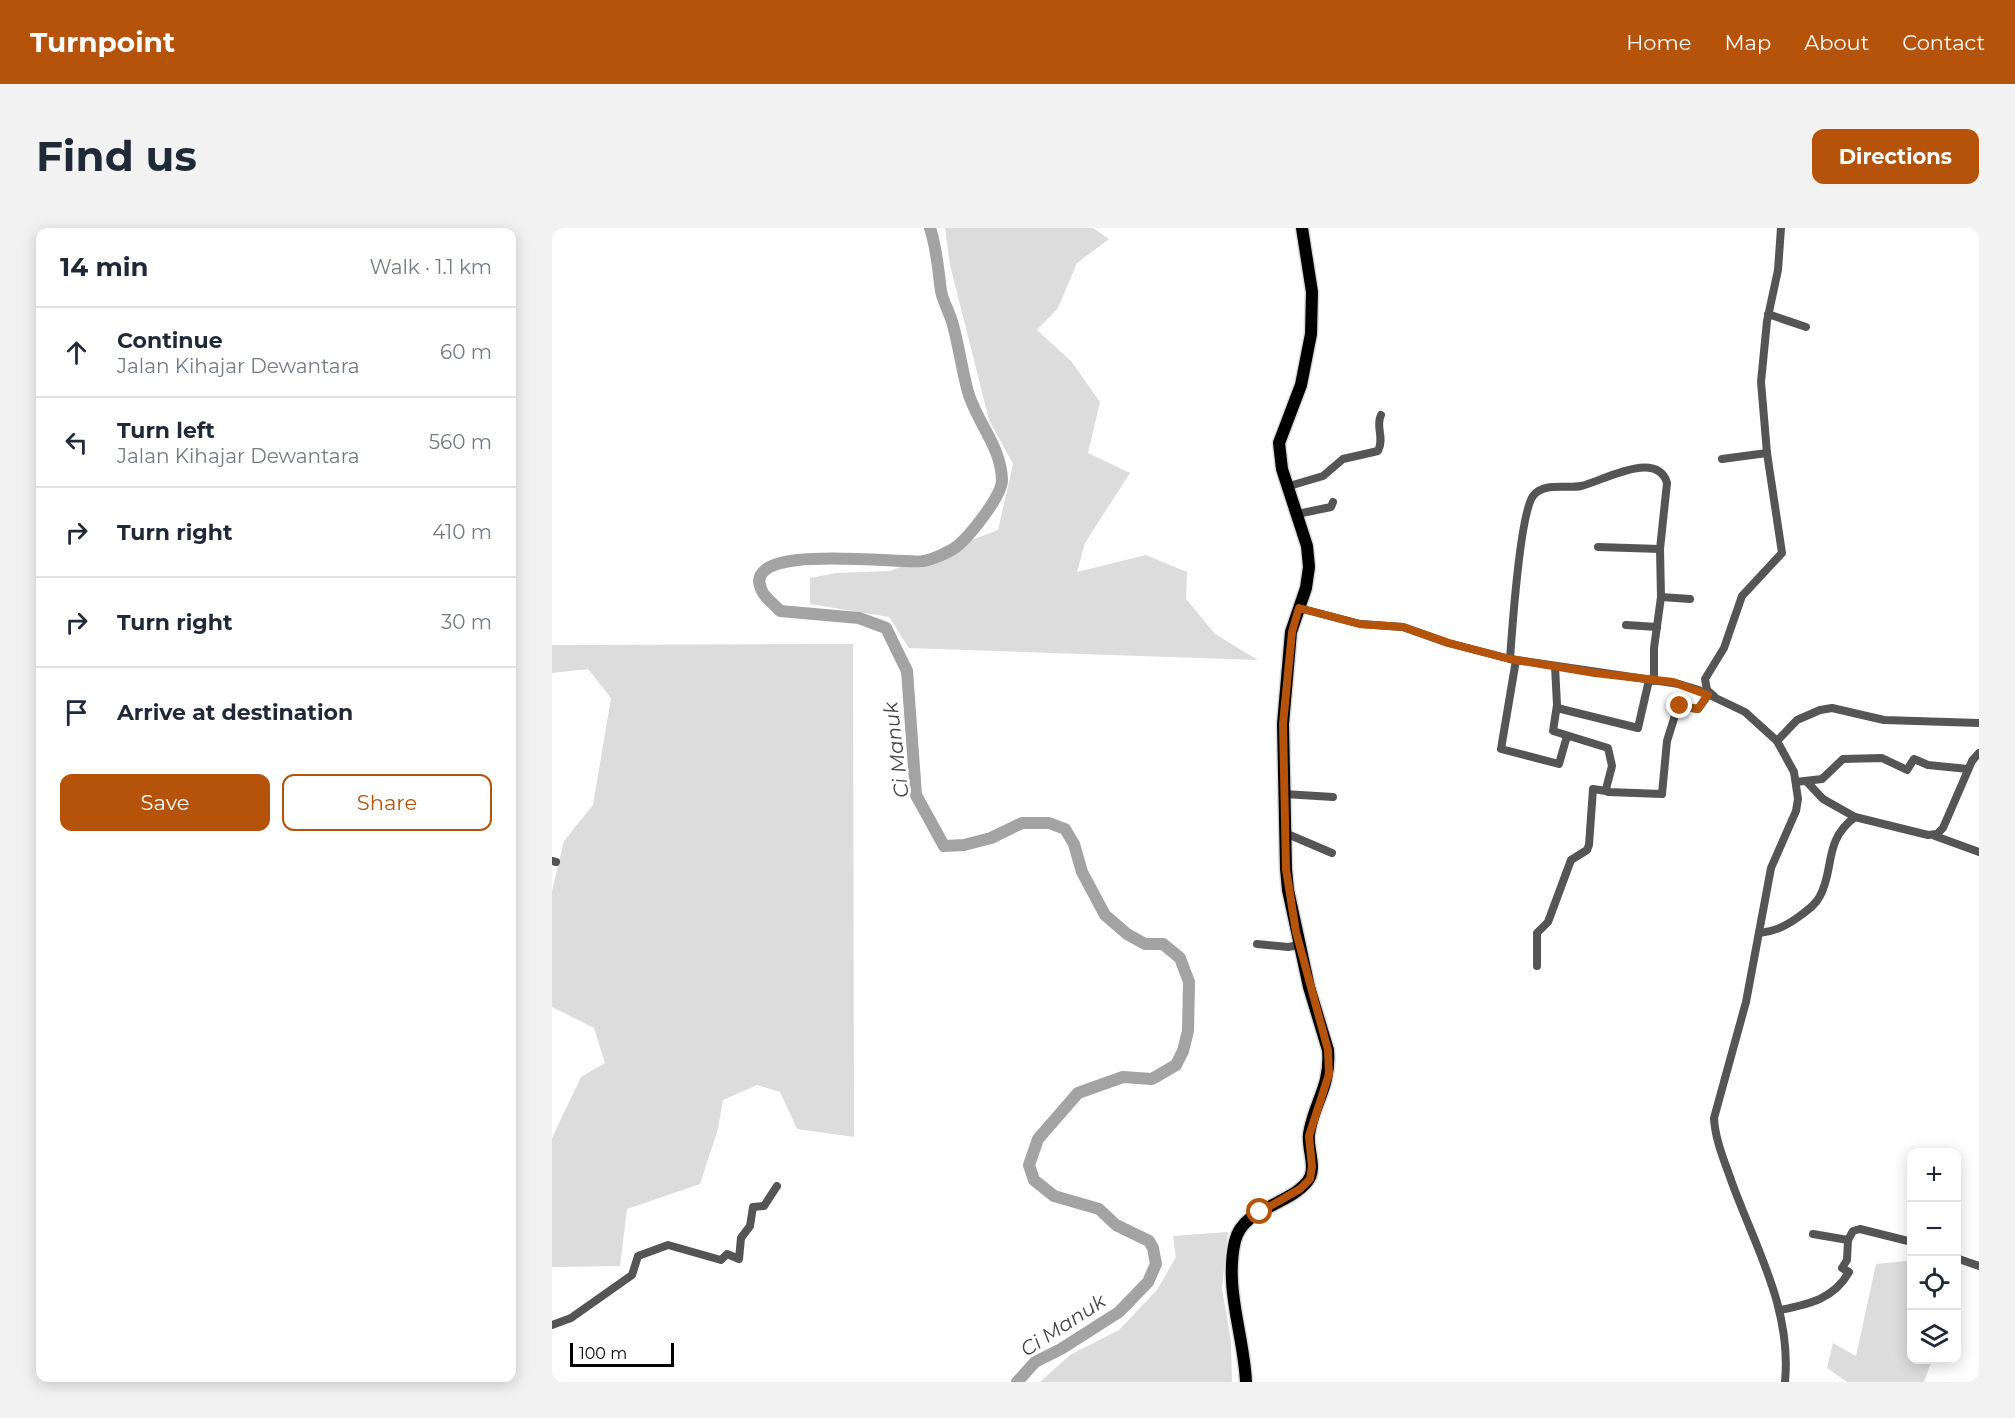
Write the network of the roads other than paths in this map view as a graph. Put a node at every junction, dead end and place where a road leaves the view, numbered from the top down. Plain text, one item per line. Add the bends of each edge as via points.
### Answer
1 (1302, 228) edge
2 (1781, 228) edge
3 (1768, 314) junction
4 (1806, 327) dead end
5 (1381, 415) dead end
6 (1767, 453) junction
7 (1722, 459) dead end
8 (1286, 487) junction
9 (1333, 502) dead end
10 (1297, 514) junction
11 (1598, 547) dead end
12 (1660, 549) junction
13 (1660, 597) junction
14 (1690, 599) dead end
15 (1299, 608) junction
16 (1626, 625) dead end
17 (1657, 627) junction
18 (1513, 659) junction
19 (1555, 666) junction
20 (1652, 680) junction
21 (1708, 695) junction
22 (1724, 704) junction
23 (1557, 708) junction
24 (1979, 723) edge
25 (1567, 736) junction
26 (1777, 741) junction
27 (1979, 753) edge
28 (1968, 769) junction
29 (1807, 782) junction
30 (1796, 783) junction
31 (1606, 791) junction
32 (1284, 794) junction
33 (1333, 797) dead end
34 (1855, 817) junction
35 (1285, 832) junction
36 (1935, 836) junction
37 (1979, 852) edge
38 (1332, 853) dead end
39 (1759, 933) junction
40 (1257, 944) dead end
41 (1300, 945) junction
42 (1537, 966) dead end
43 (777, 1186) dead end
44 (1813, 1234) dead end
45 (1848, 1240) junction
46 (1907, 1241) edge
47 (1961, 1260) edge
48 (1979, 1266) edge
49 (1780, 1310) junction
50 (552, 1325) edge
51 (1246, 1382) edge
52 (1785, 1382) edge

1 - 8 main road via 1311,278 1312,320 1301,385 1279,443
2 - 3 street via 1778,270
3 - 4 street
3 - 6 street via 1761,382
5 - 8 street via 1378,451 1343,459 1323,476
6 - 7 street
6 - 22 street via 1782,553 1742,596 1724,648 1707,674 1707,690
8 - 10 main road
9 - 10 street via 1331,507
10 - 15 main road via 1309,567
11 - 12 street
12 - 13 street
12 - 18 street via 1667,483 1658,470 1637,468 1585,485 1538,491 1529,503 1513,605
13 - 14 street
13 - 17 street
15 - 18 street via 1360,624 1403,627
15 - 32 main road via 1292,632 1283,724
16 - 17 street
17 - 20 street
18 - 19 street
18 - 25 street via 1500,748 1559,764
19 - 20 street
19 - 23 street
20 - 21 street via 1673,682
20 - 23 street via 1638,728
21 - 22 street
21 - 31 street via 1698,709 1677,709 1668,741 1662,794
22 - 26 street via 1752,717
23 - 25 street via 1552,731
24 - 26 street via 1884,720 1833,708 1797,720
25 - 31 street via 1608,748 1612,766
26 - 30 street via 1789,758
27 - 28 street
28 - 29 street via 1928,765 1914,759 1906,770 1882,759 1843,759 1823,779
28 - 36 street via 1943,828
29 - 30 street
29 - 34 street via 1823,800
30 - 39 street via 1796,811 1771,868
31 - 42 street via 1593,789 1589,845 1571,860 1548,922 1537,933
32 - 33 street
32 - 35 main road
34 - 36 street
34 - 39 street via 1836,839 1816,903 1784,928
35 - 38 street
35 - 41 main road via 1288,890
36 - 37 street
39 - 49 street via 1737,1037 1714,1118 1726,1167 1770,1271
40 - 41 street
41 - 51 main road via 1328,1050 1329,1074 1309,1136 1310,1179 1251,1217 1235,1241 1235,1320
43 - 50 street via 764,1206 753,1207 750,1226 741,1238 739,1259 727,1254 721,1260 669,1245 657,1248 638,1256 632,1275 571,1318
44 - 45 street
45 - 46 street via 1853,1231 1860,1229
45 - 49 street via 1847,1260 1842,1268 1849,1272 1843,1282 1819,1301
47 - 48 street
49 - 52 street via 1787,1350

